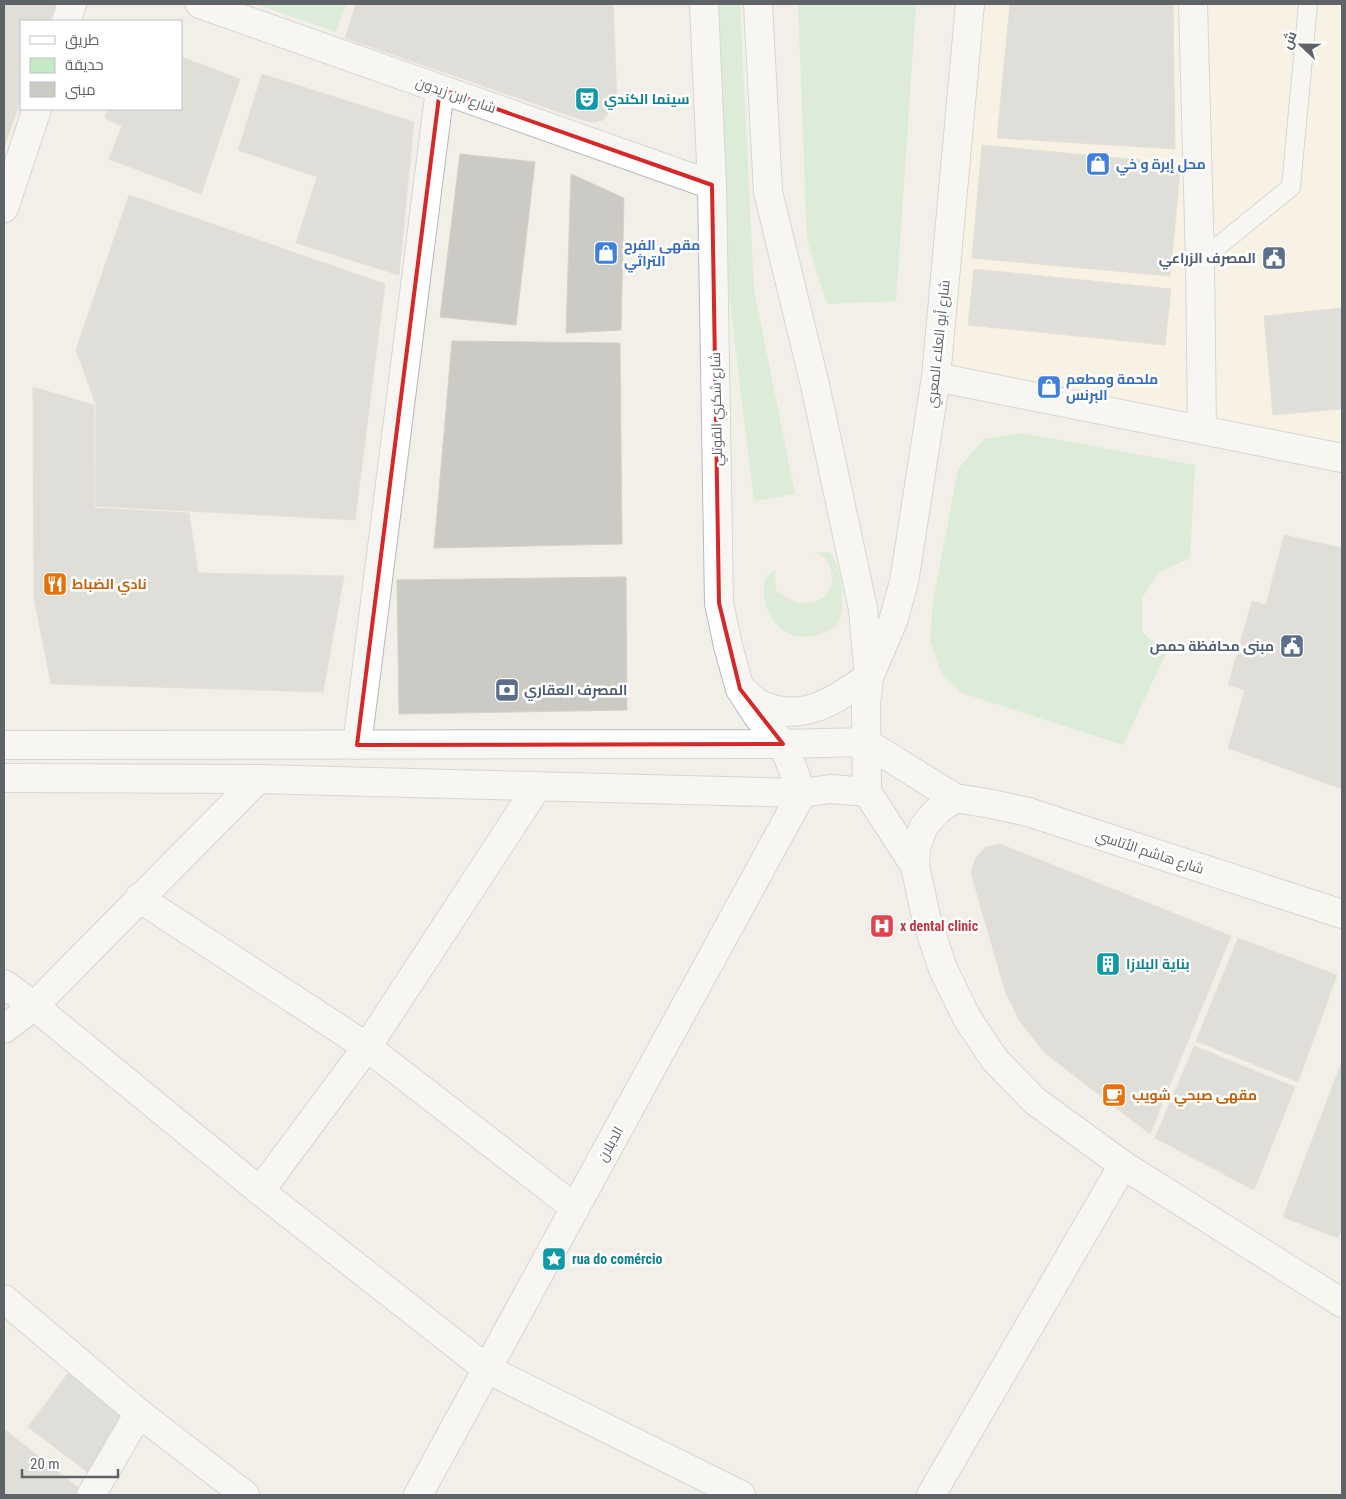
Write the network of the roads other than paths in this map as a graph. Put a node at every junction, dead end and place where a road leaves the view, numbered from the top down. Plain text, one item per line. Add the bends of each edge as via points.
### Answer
1 (72, 4) edge
2 (200, 4) edge
3 (704, 4) edge
4 (758, 4) edge
5 (970, 4) edge
6 (1193, 4) edge
7 (1308, 4) edge
8 (66, 20) edge
9 (440, 89) junction
10 (37, 110) edge
11 (712, 185) junction
12 (4, 208) edge
13 (1200, 261) junction
14 (936, 377) junction
15 (1202, 430) junction
16 (1342, 458) edge
17 (869, 677) junction
18 (740, 689) junction
19 (865, 742) junction
20 (783, 744) junction
21 (4, 745) edge
22 (357, 745) junction
23 (4, 778) edge
24 (258, 779) junction
25 (537, 787) junction
26 (867, 792) junction
27 (802, 793) junction
28 (955, 798) junction
29 (915, 866) junction
30 (140, 898) junction
31 (1342, 914) edge
32 (4, 984) edge
33 (34, 1006) junction
34 (4, 1029) edge
35 (367, 1047) junction
36 (1123, 1165) junction
37 (260, 1191) junction
38 (575, 1208) junction
39 (4, 1299) edge
40 (1342, 1303) edge
41 (487, 1369) junction
42 (138, 1413) junction
43 (91, 1495) edge
44 (245, 1495) edge
45 (418, 1495) edge
46 (741, 1495) edge
47 (931, 1495) edge

1 - 8 street
2 - 9 street, شارع ابن زيدون
3 - 11 street, شارع شكري القوتلي
4 - 17 street via 768,192 815,385 863,608
5 - 14 street, شارع أبو العلاء المعري
6 - 13 street
7 - 13 lane via 1291,187
9 - 11 street, شارع ابن زيدون
9 - 22 street
10 - 12 street
11 - 18 street, شارع شكري القوتلي via 719,603
13 - 15 street
14 - 15 street
14 - 17 street, شارع أبو العلاء المعري via 904,582 893,621
15 - 16 street
17 - 18 street via 813,710 786,712 762,705
17 - 19 street
18 - 20 street, شارع شكري القوتلي via 759,718
19 - 20 street
19 - 26 street
19 - 28 street
20 - 22 street
20 - 27 street, شارع شكري القوتلي
21 - 22 street
23 - 24 street
24 - 25 street
24 - 30 street
25 - 27 street
25 - 35 street
26 - 27 street via 830,790
26 - 29 street
27 - 38 street, الدبلان
28 - 29 street via 924,826 916,847
28 - 31 street, شارع هاشم الأتاسي via 1028,812
29 - 36 street via 927,920 943,969 967,1018 995,1060 1035,1101
30 - 33 street
30 - 35 street
32 - 33 street
33 - 34 street
33 - 37 street
35 - 37 street
35 - 38 street
36 - 40 street
36 - 47 street
37 - 41 street
38 - 41 street, الدبلان
39 - 42 street
41 - 45 street, الدبلان
41 - 46 street
42 - 43 street
42 - 44 street

